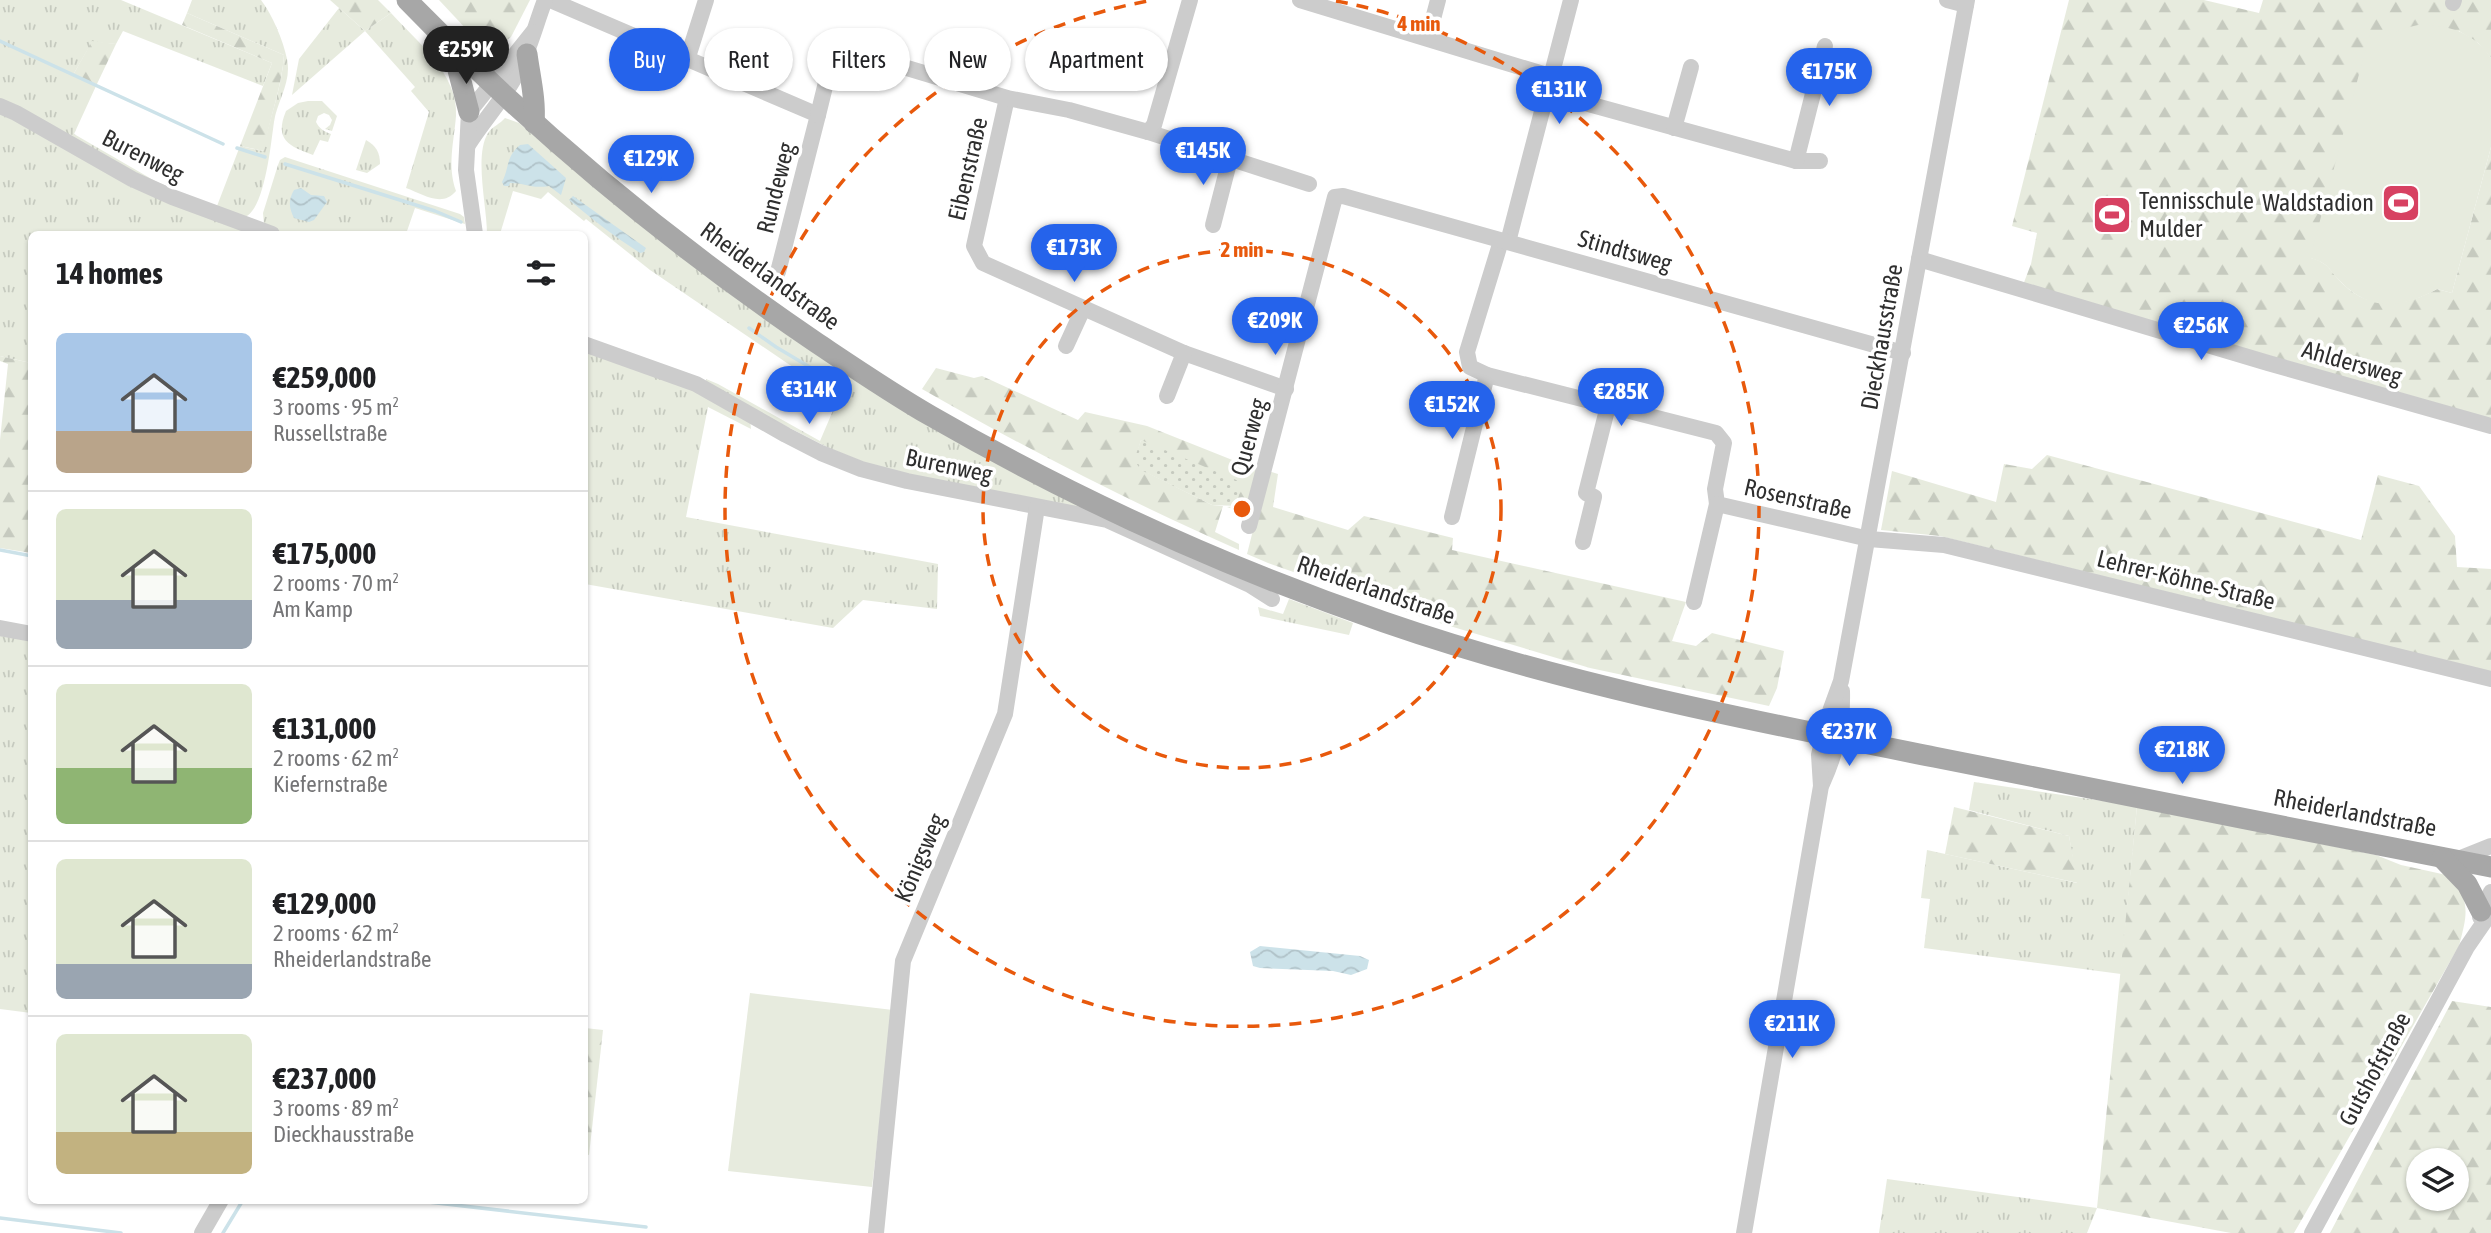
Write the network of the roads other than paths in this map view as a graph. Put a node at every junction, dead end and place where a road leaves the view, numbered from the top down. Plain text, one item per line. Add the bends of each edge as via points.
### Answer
1 (407, 0) edge
2 (545, 0) edge
3 (550, 0) edge
4 (706, 0) edge
5 (1190, 0) edge
6 (1300, 0) edge
7 (1438, 0) edge
8 (1571, 0) edge
9 (1947, 0) edge
10 (1966, 3) edge
11 (614, 28) edge
12 (533, 32) junction
13 (1428, 38) junction
14 (1825, 46) dead end
15 (458, 51) junction
16 (690, 51) edge
17 (527, 54) junction
18 (690, 61) edge
19 (1691, 67) dead end
20 (1553, 77) junction
21 (497, 89) junction
22 (1007, 98) junction
23 (0, 106) edge
24 (469, 112) junction
25 (818, 115) junction
26 (534, 123) junction
27 (1674, 128) junction
28 (1148, 132) junction
29 (467, 147) junction
30 (1230, 159) junction
31 (1796, 161) junction
32 (1820, 161) dead end
33 (1309, 184) dead end
34 (1335, 197) joint
35 (1213, 225) dead end
36 (264, 231) edge
37 (475, 231) edge
38 (1504, 241) junction
39 (1919, 259) junction
40 (778, 272) dead end
41 (1083, 309) junction
42 (588, 345) edge
43 (1066, 346) dead end
44 (1184, 353) junction
45 (1903, 353) junction
46 (1487, 375) junction
47 (1286, 389) junction
48 (1167, 396) dead end
49 (1608, 406) junction
50 (2491, 426) edge
51 (1717, 503) junction
52 (1037, 507) junction
53 (1452, 517) dead end
54 (1249, 526) dead end
55 (1869, 539) junction
56 (1583, 542) dead end
57 (1272, 599) dead end
58 (1694, 602) dead end
59 (0, 628) edge
60 (28, 633) edge
61 (2491, 679) edge
62 (1831, 736) junction
63 (2491, 846) edge
64 (2449, 859) junction
65 (2491, 867) edge
66 (2491, 892) edge
67 (2484, 917) edge
68 (219, 1204) edge
69 (202, 1233) edge
70 (876, 1233) edge
71 (1744, 1233) edge
72 (2312, 1233) edge

1 - 15 main road, Rheiderlandstraße
2 - 12 street
3 - 11 street, Rundeweg
4 - 16 street
5 - 28 street via 1154,125
6 - 13 street
7 - 13 street
8 - 20 street
9 - 10 street
10 - 39 street, Dieckhausstraße
12 - 17 street
12 - 21 street
13 - 20 street
14 - 31 street
15 - 21 main road, Rheiderlandstraße
15 - 24 main road
17 - 21 street
17 - 26 main road via 536,107
18 - 25 street, Rundeweg
19 - 27 street
20 - 27 street via 1563,97
20 - 38 street
21 - 24 street
21 - 26 main road, Rheiderlandstraße
21 - 29 street
22 - 25 street, Rundeweg via 837,47
22 - 28 street
22 - 41 street, Eibenstraße via 974,246 983,263
23 - 36 street, Burenweg via 132,179
24 - 29 street
25 - 40 street, Rundeweg
26 - 62 main road, Rheiderlandstraße via 662,231 865,375 930,416 1155,532 1312,597 1452,645 1607,688
27 - 31 street
28 - 30 street
29 - 37 street
30 - 33 street
30 - 35 street
31 - 32 street
34 - 38 street, Stindtsweg
34 - 47 street, Querweg
38 - 45 street, Stindtsweg
38 - 46 street via 1467,352 1470,367
39 - 45 street, Dieckhausstraße
39 - 50 street, Ahldersweg
41 - 43 street
41 - 44 street, Eibenstraße
42 - 52 street, Burenweg via 696,384 786,435 861,469
44 - 47 street, Eibenstraße
44 - 48 street
45 - 55 street, Dieckhausstraße
46 - 49 street, Rosenstraße
46 - 53 street
47 - 54 street, Querweg
49 - 51 street, Rosenstraße via 1716,433 1724,443 1715,489
49 - 56 street via 1586,493 1594,496
51 - 55 street, Rosenstraße
51 - 58 street, Rosenstraße
52 - 57 street, Burenweg via 1107,520
52 - 70 street, Königsweg via 1005,714 903,961
55 - 61 street, Lehrer-Köhne-Straße via 1944,545
55 - 62 street, Dieckhausstraße
59 - 60 street
62 - 64 main road, Rheiderlandstraße
62 - 71 street, Dieckhausstraße via 1819,755 1821,786
63 - 64 street
64 - 65 main road, Rheiderlandstraße
64 - 67 main road
66 - 67 street, Gutshofstraße
67 - 72 street, Gutshofstraße
68 - 69 street

